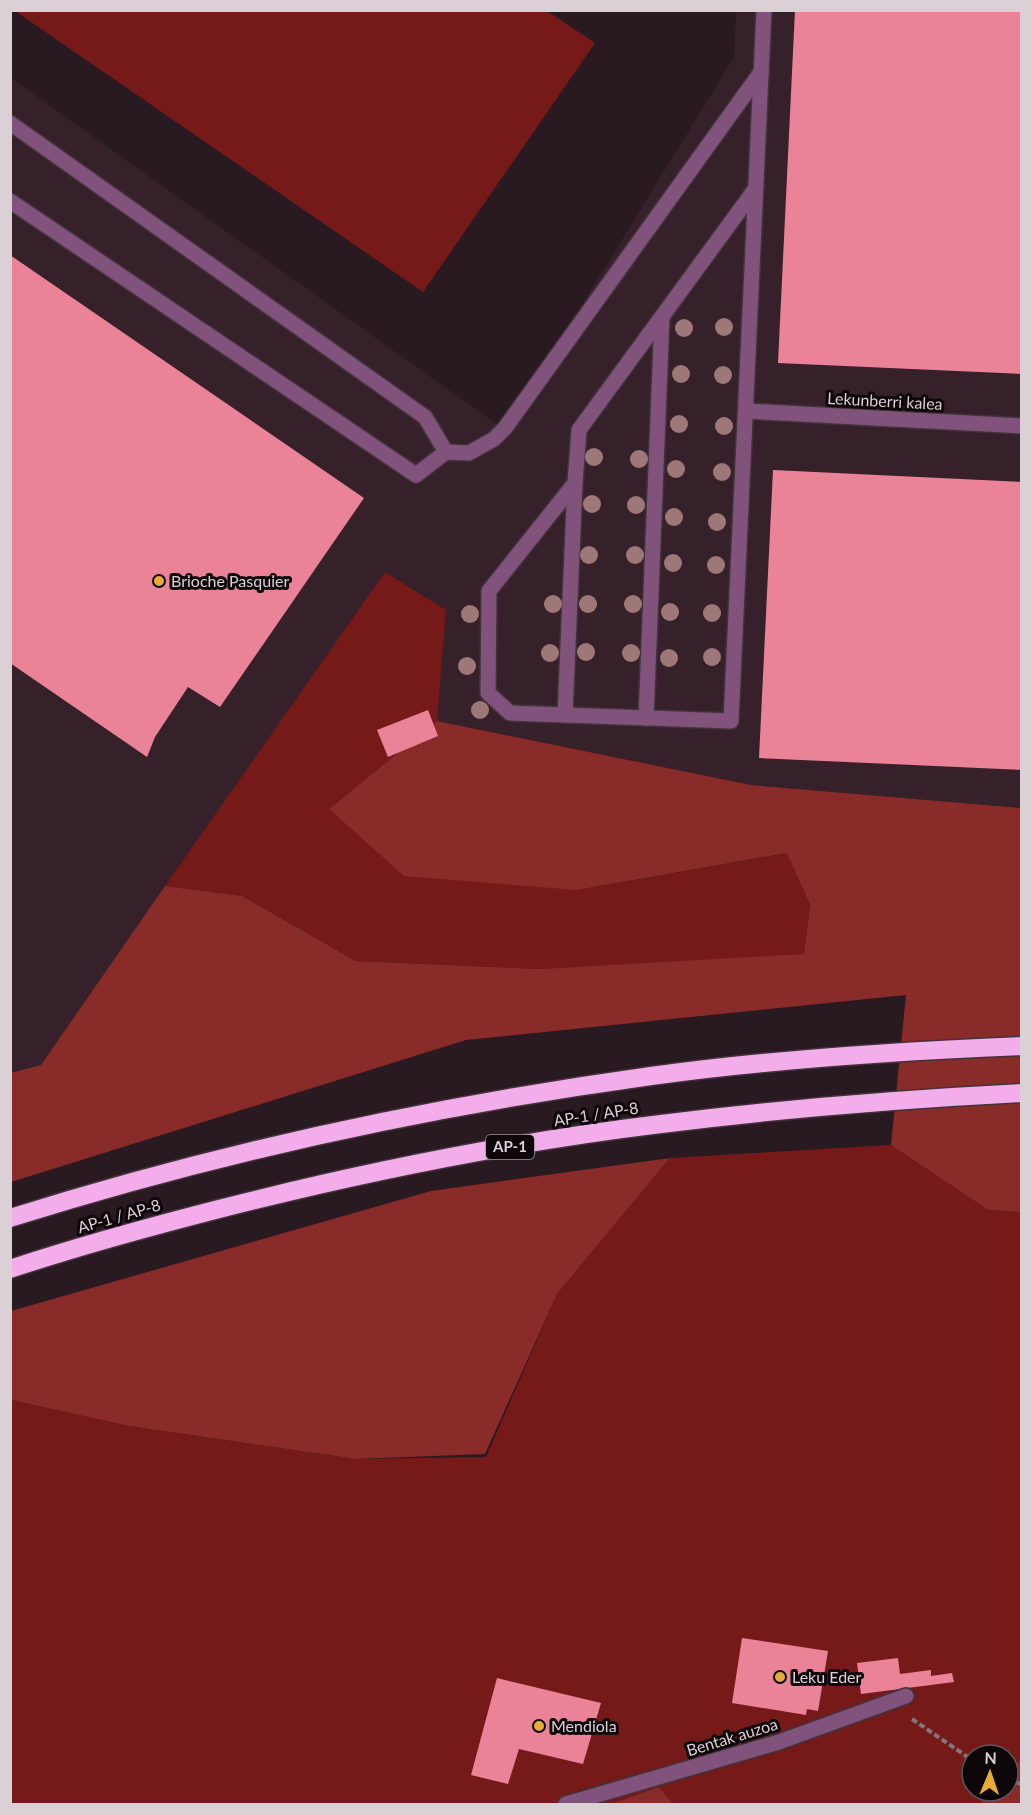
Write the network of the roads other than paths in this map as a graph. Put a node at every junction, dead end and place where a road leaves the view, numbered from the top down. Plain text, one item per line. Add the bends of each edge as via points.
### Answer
1 (764, 10) edge
2 (761, 72) junction
3 (10, 123) edge
4 (756, 188) junction
5 (10, 201) edge
6 (662, 317) junction
7 (746, 411) junction
8 (1022, 426) edge
9 (446, 452) junction
10 (575, 483) junction
11 (565, 715) junction
12 (646, 718) junction
13 (1022, 1046) edge
14 (1022, 1094) edge
15 (10, 1218) edge
16 (10, 1269) edge
17 (906, 1696) dead end
18 (566, 1804) edge

1 - 2 street
2 - 4 street
2 - 9 street via 505,428 469,453
3 - 9 street via 425,417
4 - 6 street
4 - 7 street
5 - 9 street via 416,475
6 - 10 street via 579,430
6 - 12 street
7 - 8 street, Lekunberri kalea
7 - 12 street via 731,722
10 - 11 street
10 - 11 street via 489,591 488,693 510,713
11 - 12 street
13 - 15 highway, AP-1 / AP-8 via 782,1061 523,1096 267,1147
14 - 16 highway, AP-1 / AP-8 / AP-1 via 787,1109 530,1143 276,1195
17 - 18 street, Bentak auzoa via 778,1742

